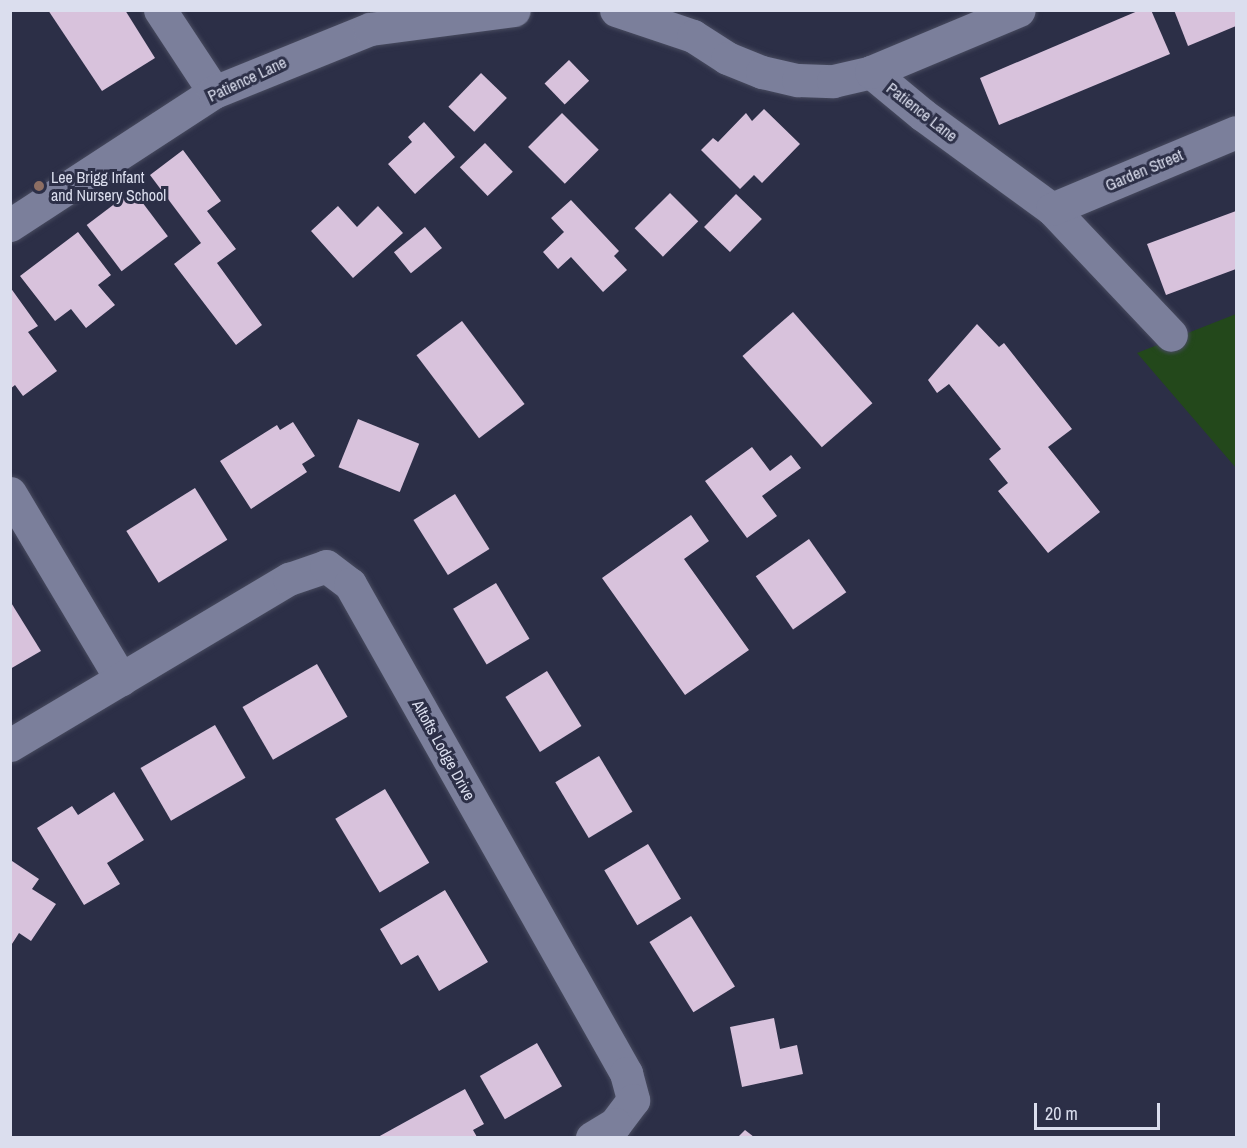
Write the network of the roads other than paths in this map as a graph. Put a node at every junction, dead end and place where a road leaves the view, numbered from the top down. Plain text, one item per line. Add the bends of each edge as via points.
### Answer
1 (160, 10) edge
2 (514, 10) edge
3 (616, 10) edge
4 (1019, 10) edge
5 (871, 72) junction
6 (214, 92) junction
7 (1236, 132) edge
8 (1052, 209) junction
9 (10, 225) edge
10 (1171, 335) dead end
11 (10, 493) edge
12 (121, 679) junction
13 (10, 745) edge
14 (592, 1137) edge

1 - 6 street
2 - 6 street, Patience Lane via 370,29
3 - 5 street, Patience Lane via 693,36 727,58 762,72 798,80 833,81
4 - 5 street
5 - 8 street, Patience Lane
6 - 9 street, Patience Lane
7 - 8 street, Garden Street
8 - 10 street, Patience Lane
11 - 12 street
12 - 13 street, Altofts Lodge Drive
12 - 14 street, Altofts Lodge Drive via 289,579 326,566 350,584 626,1073 633,1100 615,1124

